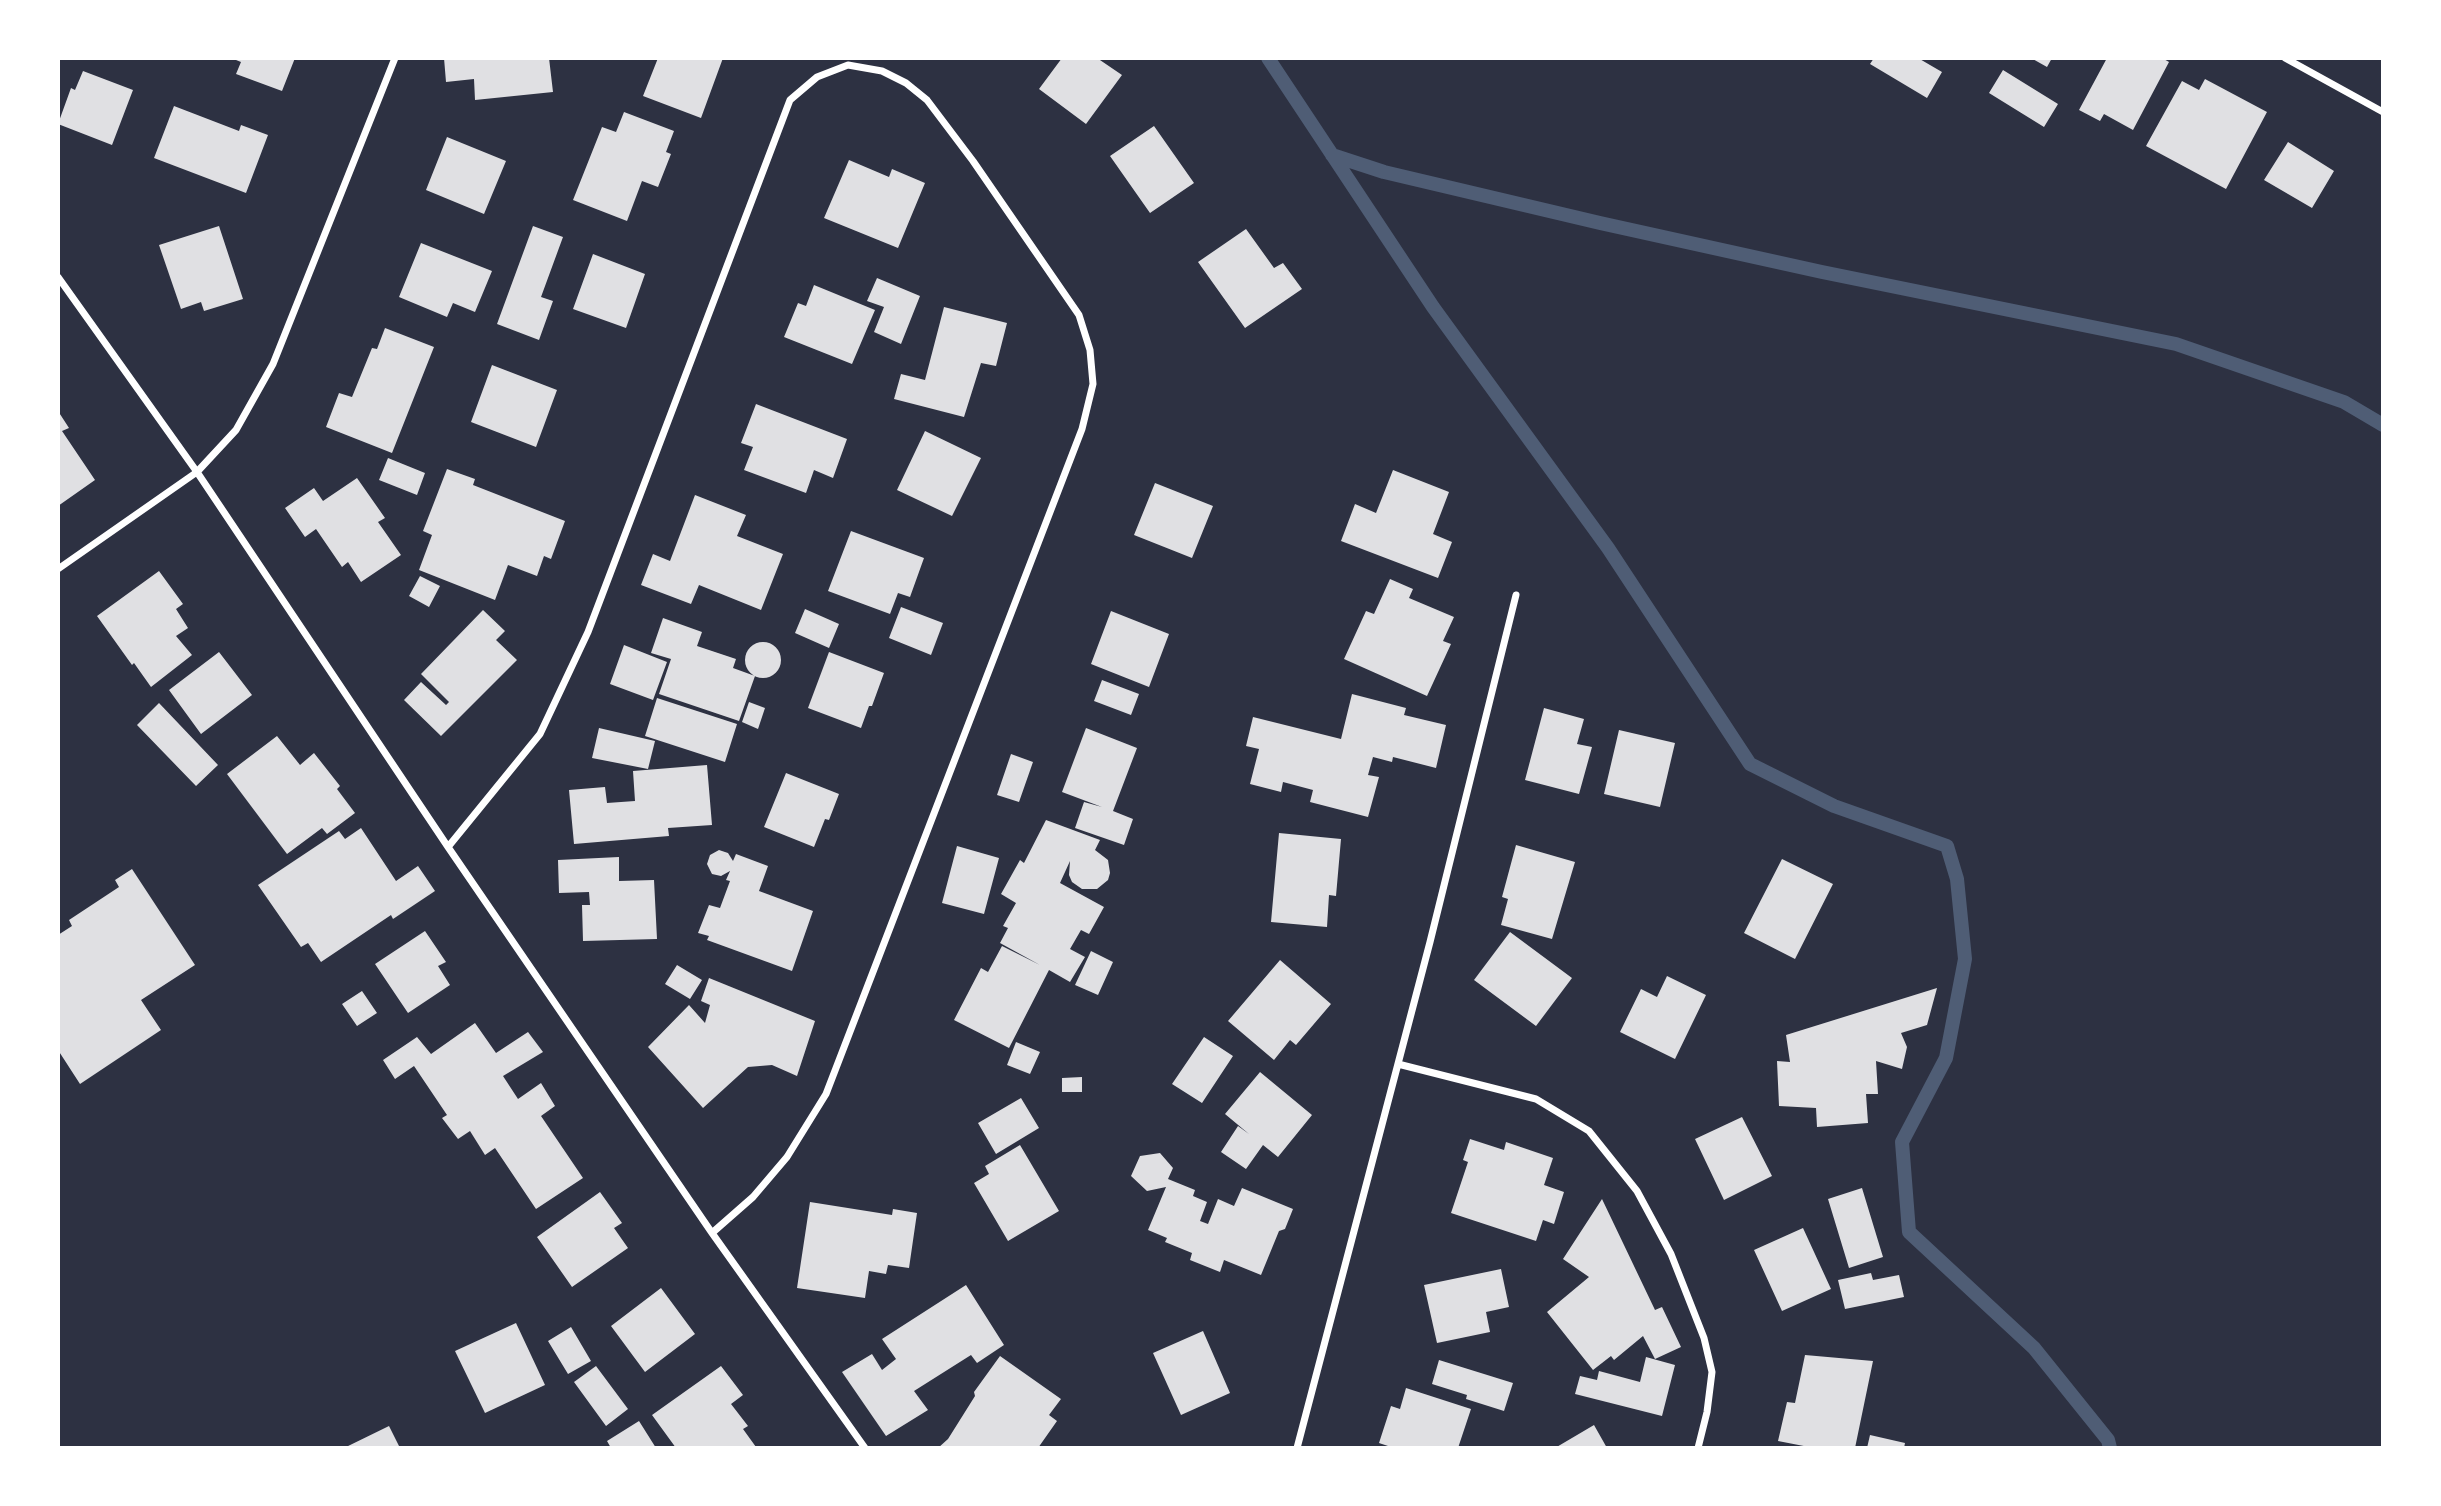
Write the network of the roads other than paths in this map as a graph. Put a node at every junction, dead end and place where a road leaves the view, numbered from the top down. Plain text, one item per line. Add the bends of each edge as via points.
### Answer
1 (395, 58) edge
2 (2285, 58) edge
3 (2383, 112) edge
4 (58, 277) edge
5 (197, 472) junction
6 (58, 569) edge
7 (1516, 595) dead end
8 (448, 847) junction
9 (1398, 1065) junction
10 (712, 1233) junction
11 (865, 1448) edge
12 (1297, 1448) edge
13 (1698, 1448) edge

1 - 5 street via 273,364 236,430
2 - 3 street
4 - 5 street
5 - 6 street
5 - 8 street
7 - 9 street
8 - 10 street
8 - 10 street via 540,733 588,632 790,100 817,77 848,65 882,71 906,83 927,100 973,161 1079,315 1090,350 1093,384 1082,429 826,1094 787,1157 753,1197
9 - 12 street
9 - 13 street via 1536,1099 1589,1131 1637,1191 1671,1254 1704,1338 1712,1372
10 - 11 street

